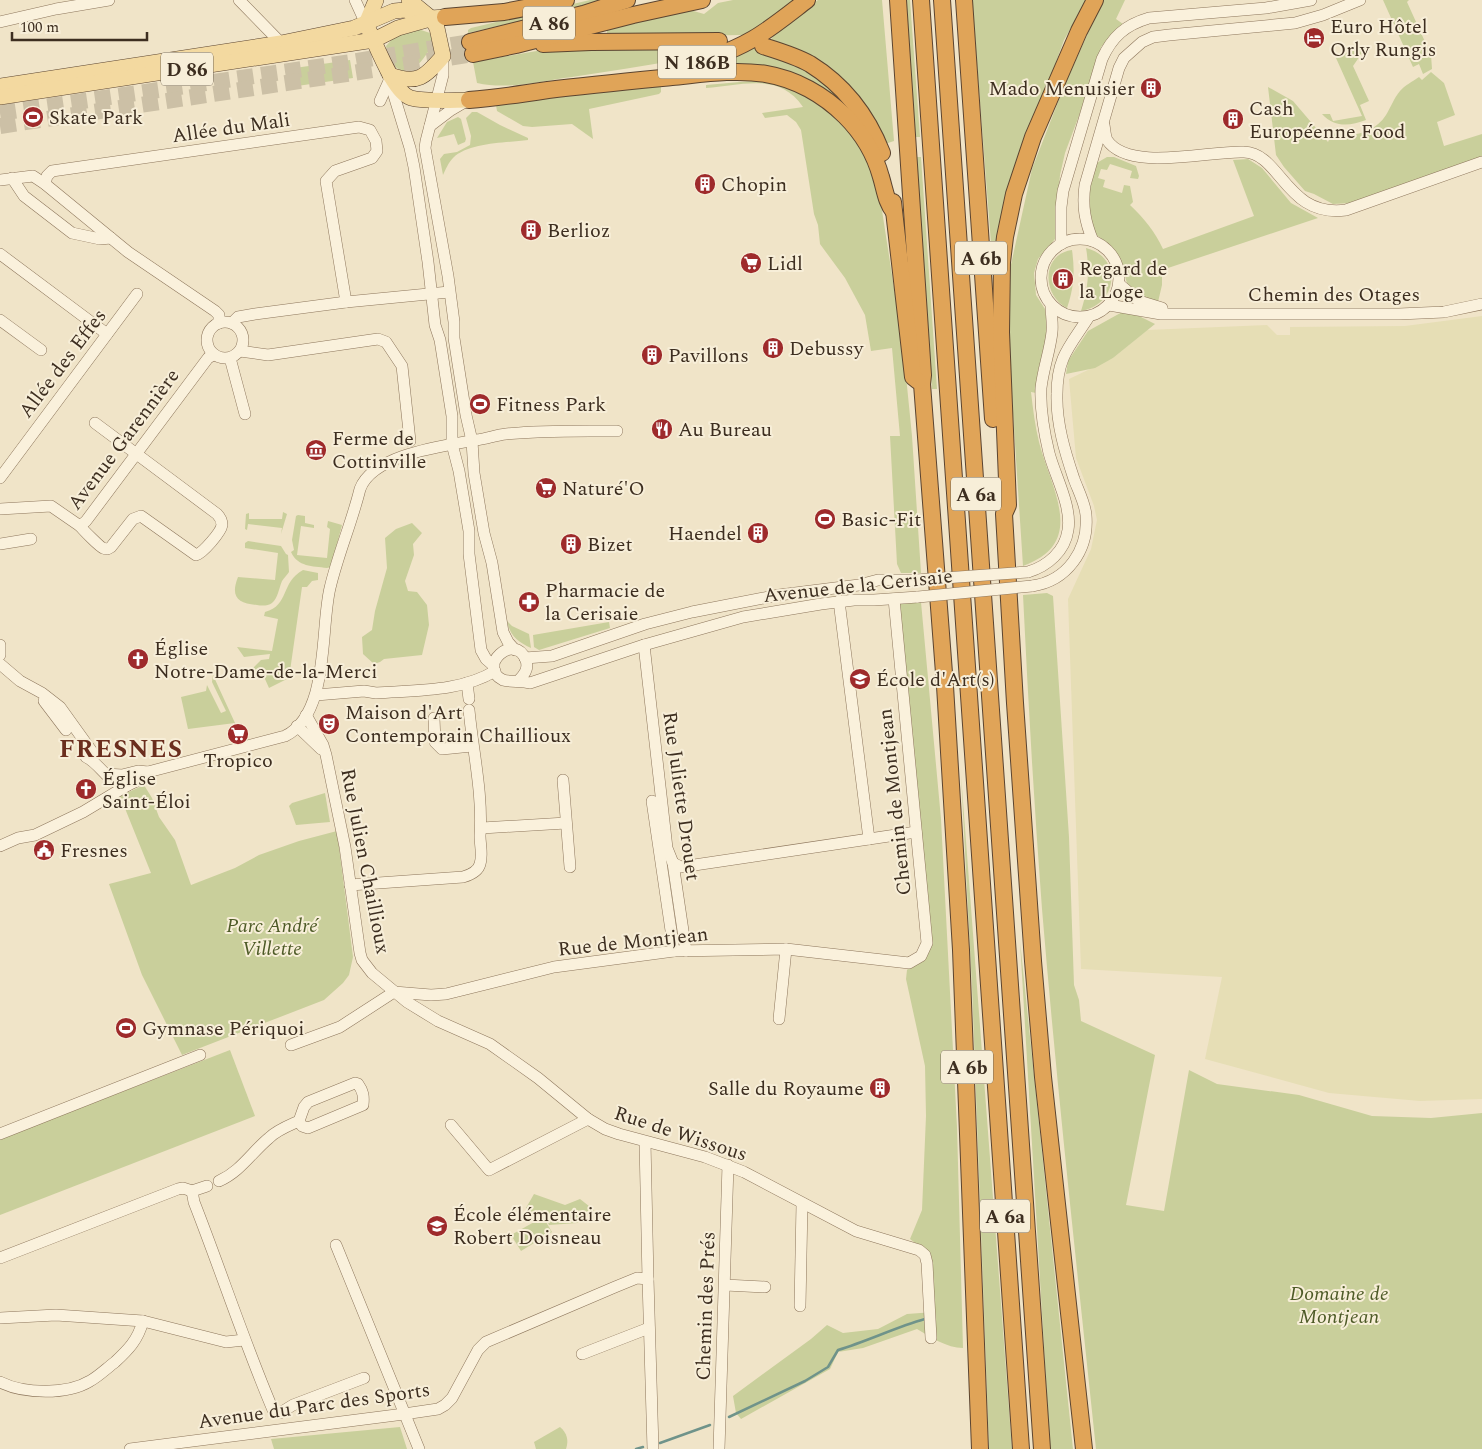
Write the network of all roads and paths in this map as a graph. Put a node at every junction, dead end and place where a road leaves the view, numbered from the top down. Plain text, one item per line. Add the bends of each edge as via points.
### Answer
1 (102, 0) edge
2 (239, 0) edge
3 (356, 0) edge
4 (376, 0) edge
5 (409, 0) edge
6 (566, 0) edge
7 (627, 0) edge
8 (702, 0) edge
9 (808, 0) edge
10 (898, 0) edge
11 (922, 0) edge
12 (942, 0) edge
13 (964, 0) edge
14 (1095, 0) edge
15 (1311, 0) edge
16 (1360, 0) edge
17 (438, 18) junction
18 (0, 22) edge
19 (366, 24) junction
20 (374, 40) junction
21 (719, 41) dead end
22 (281, 43) junction
23 (516, 45) junction
24 (763, 46) dead end
25 (443, 56) junction
26 (390, 78) junction
27 (610, 82) junction
28 (0, 86) edge
29 (0, 97) edge
30 (437, 100) junction
31 (469, 100) junction
32 (380, 101) dead end
33 (1104, 124) junction
34 (430, 126) junction
35 (1119, 152) junction
36 (1094, 155) junction
37 (1482, 162) edge
38 (6, 179) edge
39 (45, 184) junction
40 (894, 212) junction
41 (111, 238) junction
42 (1093, 241) junction
43 (1061, 244) junction
44 (0, 254) edge
45 (1119, 284) junction
46 (449, 292) junction
47 (431, 293) junction
48 (137, 294) dead end
49 (346, 302) junction
50 (1482, 304) edge
51 (1050, 305) junction
52 (1109, 305) junction
53 (1185, 313) junction
54 (1088, 318) junction
55 (0, 320) edge
56 (219, 323) junction
57 (232, 323) junction
58 (107, 334) junction
59 (41, 350) dead end
60 (240, 351) junction
61 (213, 355) junction
62 (230, 358) junction
63 (922, 384) junction
64 (245, 414) dead end
65 (95, 423) dead end
66 (617, 431) dead end
67 (410, 441) dead end
68 (472, 441) junction
69 (452, 444) junction
70 (136, 454) junction
71 (0, 478) edge
72 (0, 509) edge
73 (1004, 514) junction
74 (80, 526) junction
75 (31, 539) dead end
76 (0, 544) edge
77 (894, 599) junction
78 (839, 602) junction
79 (645, 624) junction
80 (647, 644) junction
81 (0, 645) edge
82 (515, 650) junction
83 (0, 655) edge
84 (525, 658) junction
85 (0, 664) edge
86 (495, 668) junction
87 (518, 681) junction
88 (467, 683) junction
89 (316, 695) junction
90 (306, 715) junction
91 (434, 718) dead end
92 (297, 726) junction
93 (472, 746) junction
94 (326, 755) junction
95 (148, 772) junction
96 (563, 780) dead end
97 (116, 782) junction
98 (652, 801) dead end
99 (566, 823) junction
100 (482, 828) junction
101 (916, 832) junction
102 (869, 839) junction
103 (0, 846) edge
104 (673, 863) junction
105 (570, 867) dead end
106 (350, 885) junction
107 (786, 949) junction
108 (686, 951) junction
109 (674, 952) junction
110 (909, 963) joint
111 (394, 992) junction
112 (779, 1019) dead end
113 (291, 1045) dead end
114 (200, 1055) dead end
115 (588, 1119) junction
116 (299, 1121) junction
117 (450, 1125) dead end
118 (0, 1134) edge
119 (645, 1142) junction
120 (728, 1165) junction
121 (219, 1181) dead end
122 (207, 1186) dead end
123 (192, 1192) junction
124 (802, 1204) junction
125 (336, 1245) dead end
126 (0, 1258) edge
127 (648, 1279) junction
128 (725, 1285) junction
129 (765, 1287) dead end
130 (800, 1306) dead end
131 (0, 1318) edge
132 (143, 1321) junction
133 (649, 1328) junction
134 (931, 1338) dead end
135 (244, 1340) junction
136 (582, 1354) dead end
137 (364, 1378) dead end
138 (0, 1382) edge
139 (404, 1414) junction
140 (130, 1449) edge
141 (419, 1449) edge
142 (653, 1449) edge
143 (719, 1449) edge
144 (980, 1449) edge
145 (1020, 1449) edge
146 (1042, 1449) edge
147 (1084, 1449) edge

1 - 18 street
2 - 22 street
3 - 19 street
4 - 19 main road
5 - 17 main road
6 - 17 highway via 504,12
7 - 23 highway, A 86 via 471,48
8 - 23 highway, A 86
9 - 27 highway, N 186B via 766,31 727,52
10 - 63 highway, A 6b
11 - 145 highway, A 6a
12 - 146 highway, A 6a
13 - 73 highway, A 6b via 998,505
14 - 73 highway via 1033,137 1008,222 1000,287 1008,505
15 - 43 street via 1285,6 1148,18 1124,28 1107,47 1102,59 1068,175 1061,207
16 - 33 street via 1295,23 1169,35 1142,42 1124,58 1119,68
17 - 19 main road, D 86 via 405,10 382,15
17 - 20 main road via 398,28
17 - 25 main road
19 - 20 main road
19 - 22 main road, D 86
20 - 26 main road
20 - 29 main road, D 86
21 - 23 highway
22 - 28 main road, D 86
24 - 40 highway via 810,64 846,94 858,109 884,157
25 - 26 main road via 418,79
25 - 30 street via 443,75
26 - 30 main road via 406,96
26 - 32 street
26 - 47 street via 414,167
27 - 31 highway, N 186B
27 - 40 highway via 749,72 800,84 833,104 859,132 875,160 888,205
30 - 31 main road
30 - 34 street
31 - 34 street
33 - 35 street via 1106,139
33 - 36 street
34 - 46 street via 425,148
35 - 36 street via 1104,151
35 - 37 street via 1161,158 1249,152 1267,162 1304,202 1335,211 1346,210
36 - 42 street via 1083,199 1084,214
38 - 39 street via 33,176
38 - 41 street via 72,233
39 - 41 street
39 - 49 street, Allée du Mali via 52,171 359,128 370,130 378,151 372,158 335,171 326,181
40 - 63 highway via 913,376
41 - 56 street via 215,311 219,315
42 - 43 street via 1075,239
42 - 45 street via 1110,252 1116,261
43 - 51 street via 1046,258 1040,277
44 - 58 street
45 - 52 street
45 - 53 street, Chemin des Otages via 1139,300
46 - 47 street
46 - 68 street
47 - 49 street
47 - 69 street via 452,416
48 - 58 street, Allée des Effes
49 - 57 street via 238,317
50 - 53 street, Chemin des Otages via 1444,312 1399,314
51 - 54 street via 1065,315
51 - 79 street, Avenue de la Cerisaie, bridge via 1052,329 1041,390 1042,406 1049,452 1069,522 1060,550 1047,563 1028,572 885,580 780,595 683,613
52 - 53 street, Chemin des Otages via 1161,314
52 - 54 street
54 - 77 street, Avenue de la Cerisaie, bridge via 1065,351 1058,377 1060,431 1086,512 1084,541 1073,563 1051,581 1032,586
55 - 59 street
56 - 57 street
56 - 61 street via 212,327 206,341
57 - 60 street via 243,338
58 - 71 street, Allée des Effes
60 - 62 street
60 - 67 street via 268,355 378,339 386,342 402,366
61 - 62 street
61 - 70 street, Avenue Garennière
62 - 64 street
63 - 144 highway, A 6b via 961,950
65 - 70 street
66 - 68 street via 505,434
68 - 69 street
68 - 82 street via 474,473 503,632
69 - 86 street via 469,531 481,650
69 - 89 street via 424,449 382,466 363,481 330,589
70 - 74 street, Avenue Garennière
70 - 74 street via 217,514 221,521 219,531 204,551 196,555 141,516 133,519 108,549 98,545
72 - 74 street, Avenue Garennière via 51,506
73 - 147 highway, A 6b via 1033,961
75 - 76 street
77 - 78 street, Avenue de la Cerisaie
77 - 101 street, Chemin de Montjean
78 - 80 street, Avenue de la Cerisaie via 743,617
78 - 102 street
79 - 80 street, Rue Juliette Drouet
79 - 84 street, Avenue de la Cerisaie via 552,656
80 - 87 street, Avenue de la Cerisaie via 530,683
80 - 104 street, Rue Juliette Drouet via 645,660 667,848
81 - 83 street
82 - 84 street
82 - 86 street via 500,653
84 - 87 street via 526,671
85 - 97 street via 36,691 87,758 93,759
86 - 87 street via 499,677 506,681
86 - 88 street via 488,676
88 - 89 street via 395,692
88 - 93 street
89 - 90 street
90 - 92 street
90 - 94 street, Rue Julien Chaillioux via 324,745
91 - 93 street via 435,742 442,749
92 - 94 street, Rue Julien Chaillioux
92 - 95 street via 285,736
93 - 100 street via 476,756
94 - 106 street, Rue Julien Chaillioux
95 - 97 street via 138,771
95 - 97 street via 140,779
96 - 99 street
97 - 103 street via 83,812 35,835
98 - 109 street
99 - 100 street
99 - 105 street
100 - 106 street via 480,865 470,875
101 - 102 street
101 - 110 street, Chemin de Montjean via 927,943 921,956
102 - 104 street via 681,867
104 - 108 street, Rue Juliette Drouet
106 - 111 street, Rue Julien Chaillioux via 362,960
107 - 108 street, Rue de Montjean
107 - 110 street, Rue de Montjean
107 - 112 street
108 - 109 street, Rue de Montjean
109 - 111 street, Rue de Montjean via 554,967 446,994
111 - 113 street via 340,1027
111 - 115 street, Rue de Wissous via 438,1021 485,1042 513,1060
114 - 118 street
115 - 117 street via 489,1170
115 - 119 street, Rue de Wissous via 605,1129
116 - 116 street via 308,1102 355,1083 362,1090 363,1105 308,1128
116 - 121 street via 269,1137 232,1174
119 - 120 street, Rue de Wissous
119 - 127 street
120 - 124 street, Rue de Wissous
120 - 128 street, Chemin des Prés
122 - 123 street
123 - 126 street via 178,1189
123 - 135 street
124 - 130 street
124 - 134 street, Rue de Wissous via 856,1231 911,1247 925,1255
125 - 139 street
127 - 133 street
127 - 139 street, Avenue du Parc des Sports via 637,1278 615,1286 494,1337 478,1350 445,1406
128 - 129 street
128 - 143 street, Chemin des Prés
131 - 132 street via 56,1315
132 - 135 street via 226,1342
132 - 138 street via 138,1338 128,1350 90,1382 40,1392
133 - 136 street
133 - 142 street
135 - 137 street via 276,1413
139 - 140 street, Avenue du Parc des Sports
139 - 141 street

